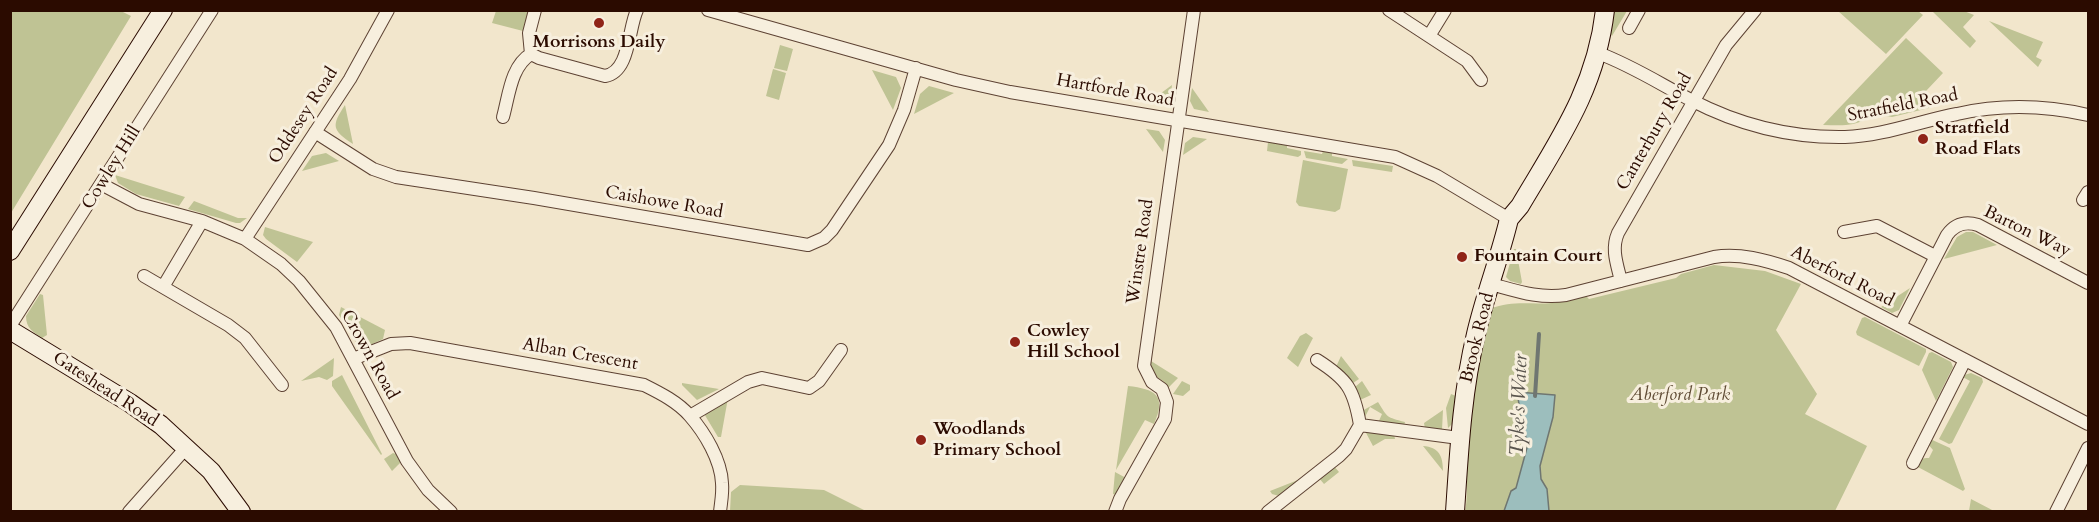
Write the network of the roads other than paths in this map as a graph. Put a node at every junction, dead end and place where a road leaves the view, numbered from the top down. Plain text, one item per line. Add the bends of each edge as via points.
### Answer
1 (163, 10) edge
2 (212, 10) edge
3 (388, 10) edge
4 (535, 10) edge
5 (708, 10) edge
6 (1194, 10) edge
7 (1389, 10) edge
8 (1444, 10) edge
9 (1605, 10) edge
10 (1639, 10) edge
11 (1755, 10) edge
12 (632, 11) edge
13 (1629, 28) dead end
14 (1429, 36) junction
15 (1598, 53) junction
16 (531, 54) junction
17 (916, 69) junction
18 (1481, 80) dead end
19 (1693, 101) junction
20 (2088, 115) edge
21 (503, 117) dead end
22 (1177, 120) junction
23 (315, 132) junction
24 (101, 184) junction
25 (1509, 219) junction
26 (202, 221) junction
27 (1844, 232) dead end
28 (245, 239) junction
29 (10, 251) edge
30 (1935, 256) junction
31 (144, 276) dead end
32 (1621, 281) junction
33 (2088, 283) edge
34 (1491, 284) junction
35 (163, 287) junction
36 (1900, 326) junction
37 (10, 328) edge
38 (842, 350) dead end
39 (354, 358) junction
40 (1317, 360) dead end
41 (1965, 360) junction
42 (282, 385) dead end
43 (690, 416) junction
44 (2088, 424) edge
45 (1360, 425) junction
46 (1459, 438) junction
47 (2088, 448) edge
48 (185, 449) junction
49 (1913, 463) dead end
50 (129, 512) edge
51 (241, 512) edge
52 (451, 512) edge
53 (720, 512) edge
54 (1115, 512) edge
55 (1268, 512) edge
56 (1455, 512) edge
57 (2056, 512) edge

1 - 29 street
2 - 24 street, Cowley Hill
3 - 23 street, Oddesey Road
4 - 16 street via 529,41
5 - 17 street, Hartforde Road
6 - 22 street, Winstre Road
7 - 14 street
8 - 14 street
9 - 15 street, Brook Road
10 - 13 street
11 - 19 street, Canterbury Road via 1726,45
12 - 16 street via 622,64 611,75
14 - 18 street via 1467,61
15 - 19 street, Stratfield Road
15 - 25 street, Brook Road via 1573,117
16 - 21 street via 517,67
17 - 22 street, Hartforde Road via 1010,92
17 - 23 street, Caishowe Road via 889,145 831,230 808,245 396,177 373,170
19 - 20 street, Stratfield Road via 1761,128 1847,137 1986,108 2047,107
19 - 32 street, Canterbury Road via 1614,243
22 - 25 street, Hartforde Road via 1395,157 1437,176
22 - 54 street, Winstre Road via 1144,366 1152,382 1162,388 1168,409
23 - 28 street, Oddesey Road
24 - 26 street, Crown Road via 139,204
24 - 37 street, Cowley Hill
25 - 34 street, Brook Road
26 - 28 street, Crown Road
26 - 35 street
27 - 30 street via 1877,226
28 - 39 street, Crown Road via 299,281 336,327
30 - 33 street, Barton Way via 1952,229 1971,223
30 - 36 street, Barton Way
31 - 35 street
32 - 34 street, Aberford Road via 1551,297
32 - 36 street, Aberford Road via 1723,255 1761,259 1789,268
34 - 46 street, Brook Road via 1476,332
35 - 42 street via 245,338
36 - 41 street, Aberford Road
37 - 48 street, Gateshead Road via 149,416
38 - 43 street via 809,388 762,378
39 - 43 street, Alban Crescent via 391,344 410,343 644,385
39 - 52 street, Crown Road via 407,461 428,490
40 - 45 street via 1337,372 1352,390
41 - 44 street, Aberford Road
41 - 49 street
43 - 53 street, Alban Crescent via 715,456 722,482
45 - 46 street
45 - 55 street via 1339,456
46 - 56 street, Brook Road
47 - 57 street
48 - 50 street
48 - 51 street, Gateshead Road via 211,471

